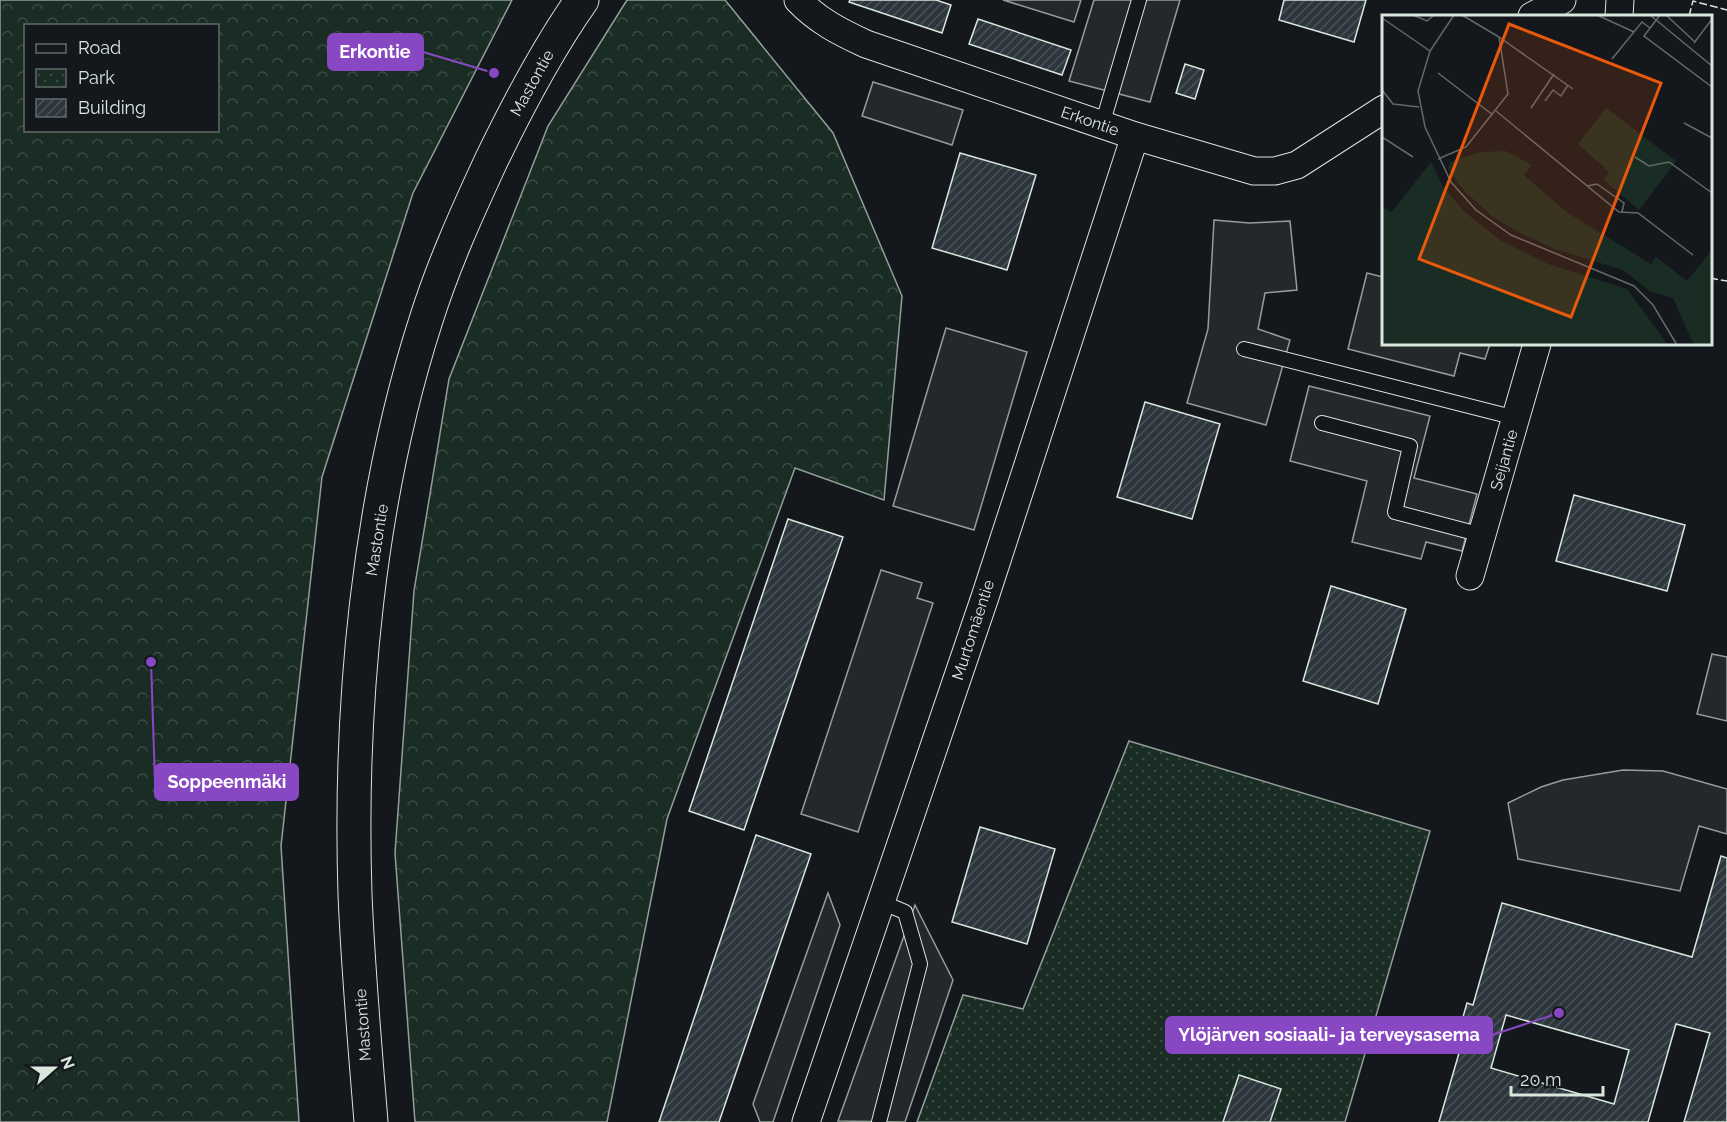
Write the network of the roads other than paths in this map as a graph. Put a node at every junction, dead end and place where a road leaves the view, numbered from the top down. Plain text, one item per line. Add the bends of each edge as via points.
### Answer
1 (582, 0) edge
2 (798, 0) edge
3 (1139, 0) edge
4 (1562, 0) edge
5 (1620, 0) edge
6 (1534, 15) edge
7 (1619, 15) edge
8 (1382, 110) edge
9 (1102, 125) junction
10 (1136, 136) junction
11 (1537, 345) edge
12 (1244, 349) dead end
13 (1516, 417) junction
14 (1322, 423) dead end
15 (1482, 535) junction
16 (1470, 576) dead end
17 (881, 902) junction
18 (371, 1122) edge
19 (806, 1122) edge
20 (879, 1122) edge

1 - 18 main road, Mastontie via 526,91 452,246 405,392 376,535 357,730 355,892
2 - 9 street, Erkontie via 820,20 866,44
3 - 9 lane
4 - 6 street
5 - 7 street
8 - 10 street, Erkontie via 1297,165 1275,171 1254,171
9 - 10 street, Erkontie
10 - 17 street, Murtomäentie
11 - 13 street, Seijantie
12 - 13 lane
13 - 15 street, Seijantie
14 - 15 lane via 1410,446 1395,512
15 - 16 street, Seijantie
17 - 19 street, Murtomäentie
17 - 20 lane via 905,912 920,964

